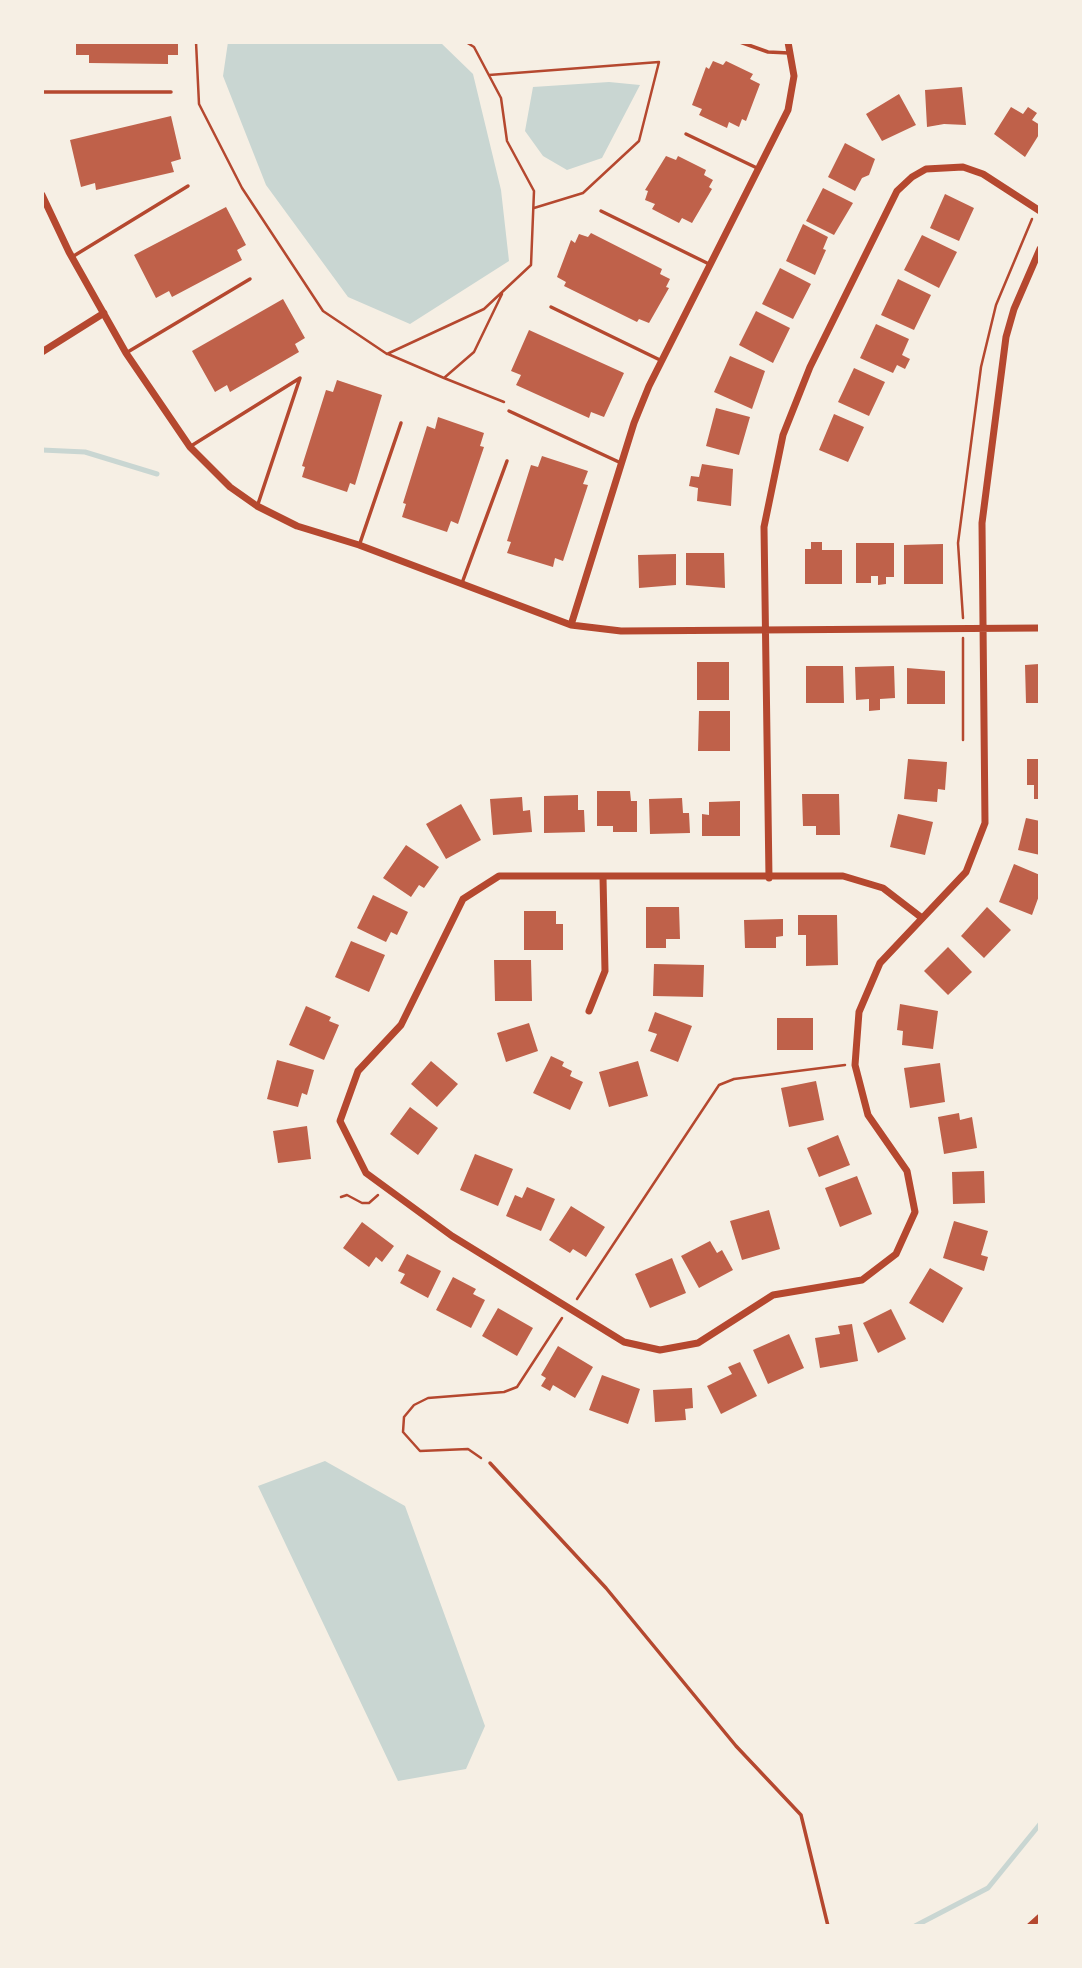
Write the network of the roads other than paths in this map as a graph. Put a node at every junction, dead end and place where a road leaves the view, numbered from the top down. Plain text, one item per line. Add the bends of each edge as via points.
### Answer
1 (740, 42) edge
2 (788, 42) edge
3 (792, 53) junction
4 (42, 92) edge
5 (171, 92) dead end
6 (685, 134) dead end
7 (759, 169) junction
8 (188, 186) dead end
9 (42, 195) edge
10 (601, 211) dead end
11 (1040, 211) edge
12 (1040, 249) edge
13 (72, 257) junction
14 (711, 264) junction
15 (250, 279) dead end
16 (551, 307) dead end
17 (104, 313) junction
18 (42, 352) edge
19 (126, 353) junction
20 (662, 361) junction
21 (509, 411) dead end
22 (401, 423) dead end
23 (190, 447) junction
24 (507, 461) dead end
25 (621, 463) junction
26 (257, 506) junction
27 (359, 545) junction
28 (462, 583) junction
29 (571, 625) junction
30 (983, 628) junction
31 (1040, 628) edge
32 (765, 631) junction
33 (603, 877) junction
34 (769, 878) junction
35 (922, 918) junction
36 (589, 1011) dead end
37 (490, 1463) road end
38 (1040, 1917) edge
39 (828, 1926) edge
40 (1030, 1926) edge

1 - 3 lane via 768,52
2 - 3 street
3 - 7 street via 794,76 788,110
4 - 5 lane
6 - 7 lane
7 - 14 street
8 - 13 lane
9 - 13 street
10 - 14 lane
11 - 32 street via 963,167 926,169 897,191 810,367 783,435 764,527
12 - 30 street via 1014,309 1001,367 982,523
13 - 17 street
14 - 20 street
15 - 19 lane
16 - 20 lane
17 - 18 street
17 - 19 street
19 - 23 street
20 - 25 street
21 - 25 lane
22 - 27 lane
23 - 26 street
23 - 26 lane via 300,378
24 - 28 lane
25 - 29 street
26 - 27 street via 297,526
27 - 28 street
28 - 29 street
29 - 32 street via 621,631
30 - 31 street
30 - 32 street
30 - 35 street via 985,822 966,872
32 - 34 street
33 - 34 street
33 - 35 street via 499,876 463,899 401,1025 358,1071 340,1121 366,1173 452,1236 624,1342 660,1350 698,1343 773,1295 862,1280 896,1254 915,1212 907,1171 868,1115 855,1066 859,1013 880,963
33 - 36 street via 605,971
34 - 35 street via 843,876 883,888
37 - 39 lane via 606,1588 736,1746 801,1815
38 - 40 street

